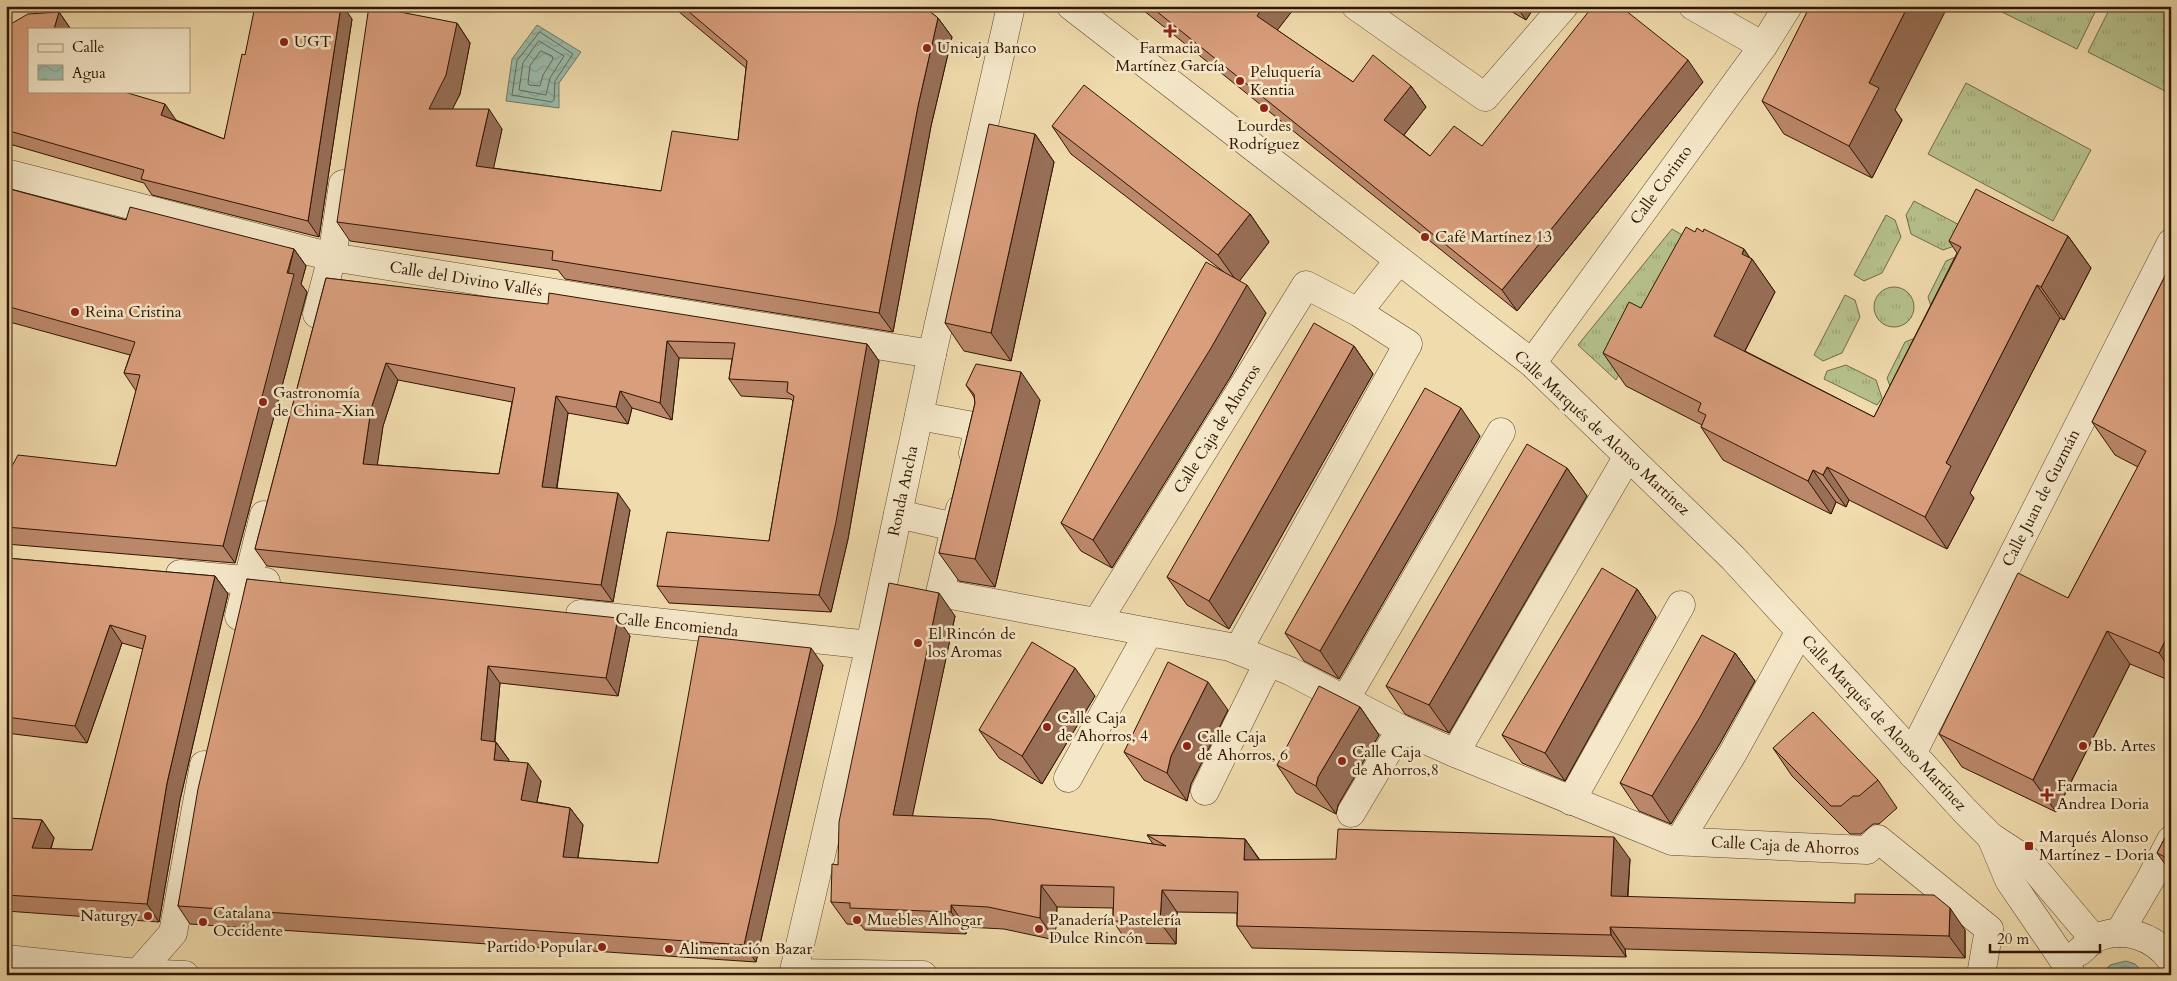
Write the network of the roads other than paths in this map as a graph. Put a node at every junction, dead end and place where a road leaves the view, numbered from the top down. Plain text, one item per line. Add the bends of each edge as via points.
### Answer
1 (1011, 6) edge
2 (1071, 6) edge
3 (1356, 6) edge
4 (1564, 6) edge
5 (1693, 6) edge
6 (1788, 6) edge
7 (1763, 46) junction
8 (347, 161) edge
9 (6, 172) edge
10 (2171, 242) edge
11 (332, 257) junction
12 (1399, 260) junction
13 (1358, 312) junction
14 (309, 343) edge
15 (932, 354) junction
16 (1532, 363) junction
17 (919, 416) junction
18 (1501, 432) dead end
19 (1628, 456) junction
20 (270, 494) edge
21 (898, 514) junction
22 (955, 527) junction
23 (151, 572) edge
24 (247, 580) junction
25 (287, 584) edge
26 (1681, 605) dead end
27 (554, 612) edge
28 (1097, 622) junction
29 (1800, 631) junction
30 (1149, 632) junction
31 (234, 638) edge
32 (870, 645) junction
33 (1238, 650) junction
34 (1268, 662) junction
35 (1345, 700) junction
36 (1401, 729) junction
37 (209, 745) edge
38 (1455, 753) junction
39 (1912, 754) junction
40 (1068, 778) dead end
41 (1205, 790) dead end
42 (1572, 801) junction
43 (1351, 813) dead end
44 (1991, 837) junction
45 (2171, 840) edge
46 (1679, 841) junction
47 (2106, 936) junction
48 (6, 959) edge
49 (2171, 960) edge
50 (2067, 971) edge
51 (137, 974) edge
52 (794, 974) edge
53 (185, 975) edge
54 (915, 975) edge
55 (923, 975) edge
56 (1981, 975) edge

1 - 15 street, Ronda Ancha
2 - 12 street, Calle Marqués de Alonso Martínez
3 - 4 street via 1485,97
5 - 7 street
6 - 7 street, Calle Corinto
7 - 16 street, Calle Corinto
8 - 11 street
9 - 11 street, Calle del Divino Vallés
10 - 39 street, Calle Juan de Guzmán
11 - 14 street
11 - 15 street, Calle del Divino Vallés
12 - 13 street
12 - 16 street, Calle Marqués de Alonso Martínez
13 - 28 street, Calle Caja de Ahorros via 1306,285
13 - 33 street, Calle Caja de Ahorros via 1408,344
15 - 17 street, Ronda Ancha
16 - 19 street, Calle Marqués de Alonso Martínez
17 - 21 street, Ronda Ancha
17 - 22 street, Calle Caja de Ahorros via 980,426
18 - 35 street
19 - 29 street, Calle Marqués de Alonso Martínez via 1733,558
19 - 38 street
20 - 24 street
21 - 22 street
21 - 32 street, Ronda Ancha
22 - 28 street, Calle Caja de Ahorros via 940,593
23 - 24 street
24 - 25 street
24 - 31 street
26 - 42 street
27 - 32 street, Calle Encomienda
28 - 30 street, Calle Caja de Ahorros
29 - 39 street, Calle Marqués de Alonso Martínez
29 - 46 street, Calle Caja de Ahorros via 1733,753
30 - 33 street, Calle Caja de Ahorros
30 - 40 street
32 - 52 street, Ronda Ancha
33 - 34 street, Calle Caja de Ahorros
34 - 35 street, Calle Caja de Ahorros
34 - 41 street
35 - 36 street, Calle Caja de Ahorros
36 - 38 street, Calle Caja de Ahorros
36 - 43 street
37 - 51 street via 195,804 173,933
38 - 42 street, Calle Caja de Ahorros
39 - 44 street, Calle Marqués de Alonso Martínez
42 - 46 street, Calle Caja de Ahorros
44 - 47 street, Calle Marqués de Alonso Martínez via 2028,861
44 - 50 street, Calle Marqués de Alonso Martínez via 2009,880
45 - 47 street via 2150,880
46 - 56 street, Calle Caja de Ahorros via 1867,850 1878,839 1989,929
47 - 49 street via 2136,935 2152,941
47 - 50 street via 2076,954
48 - 51 street
51 - 53 street
52 - 54 street
54 - 55 street

